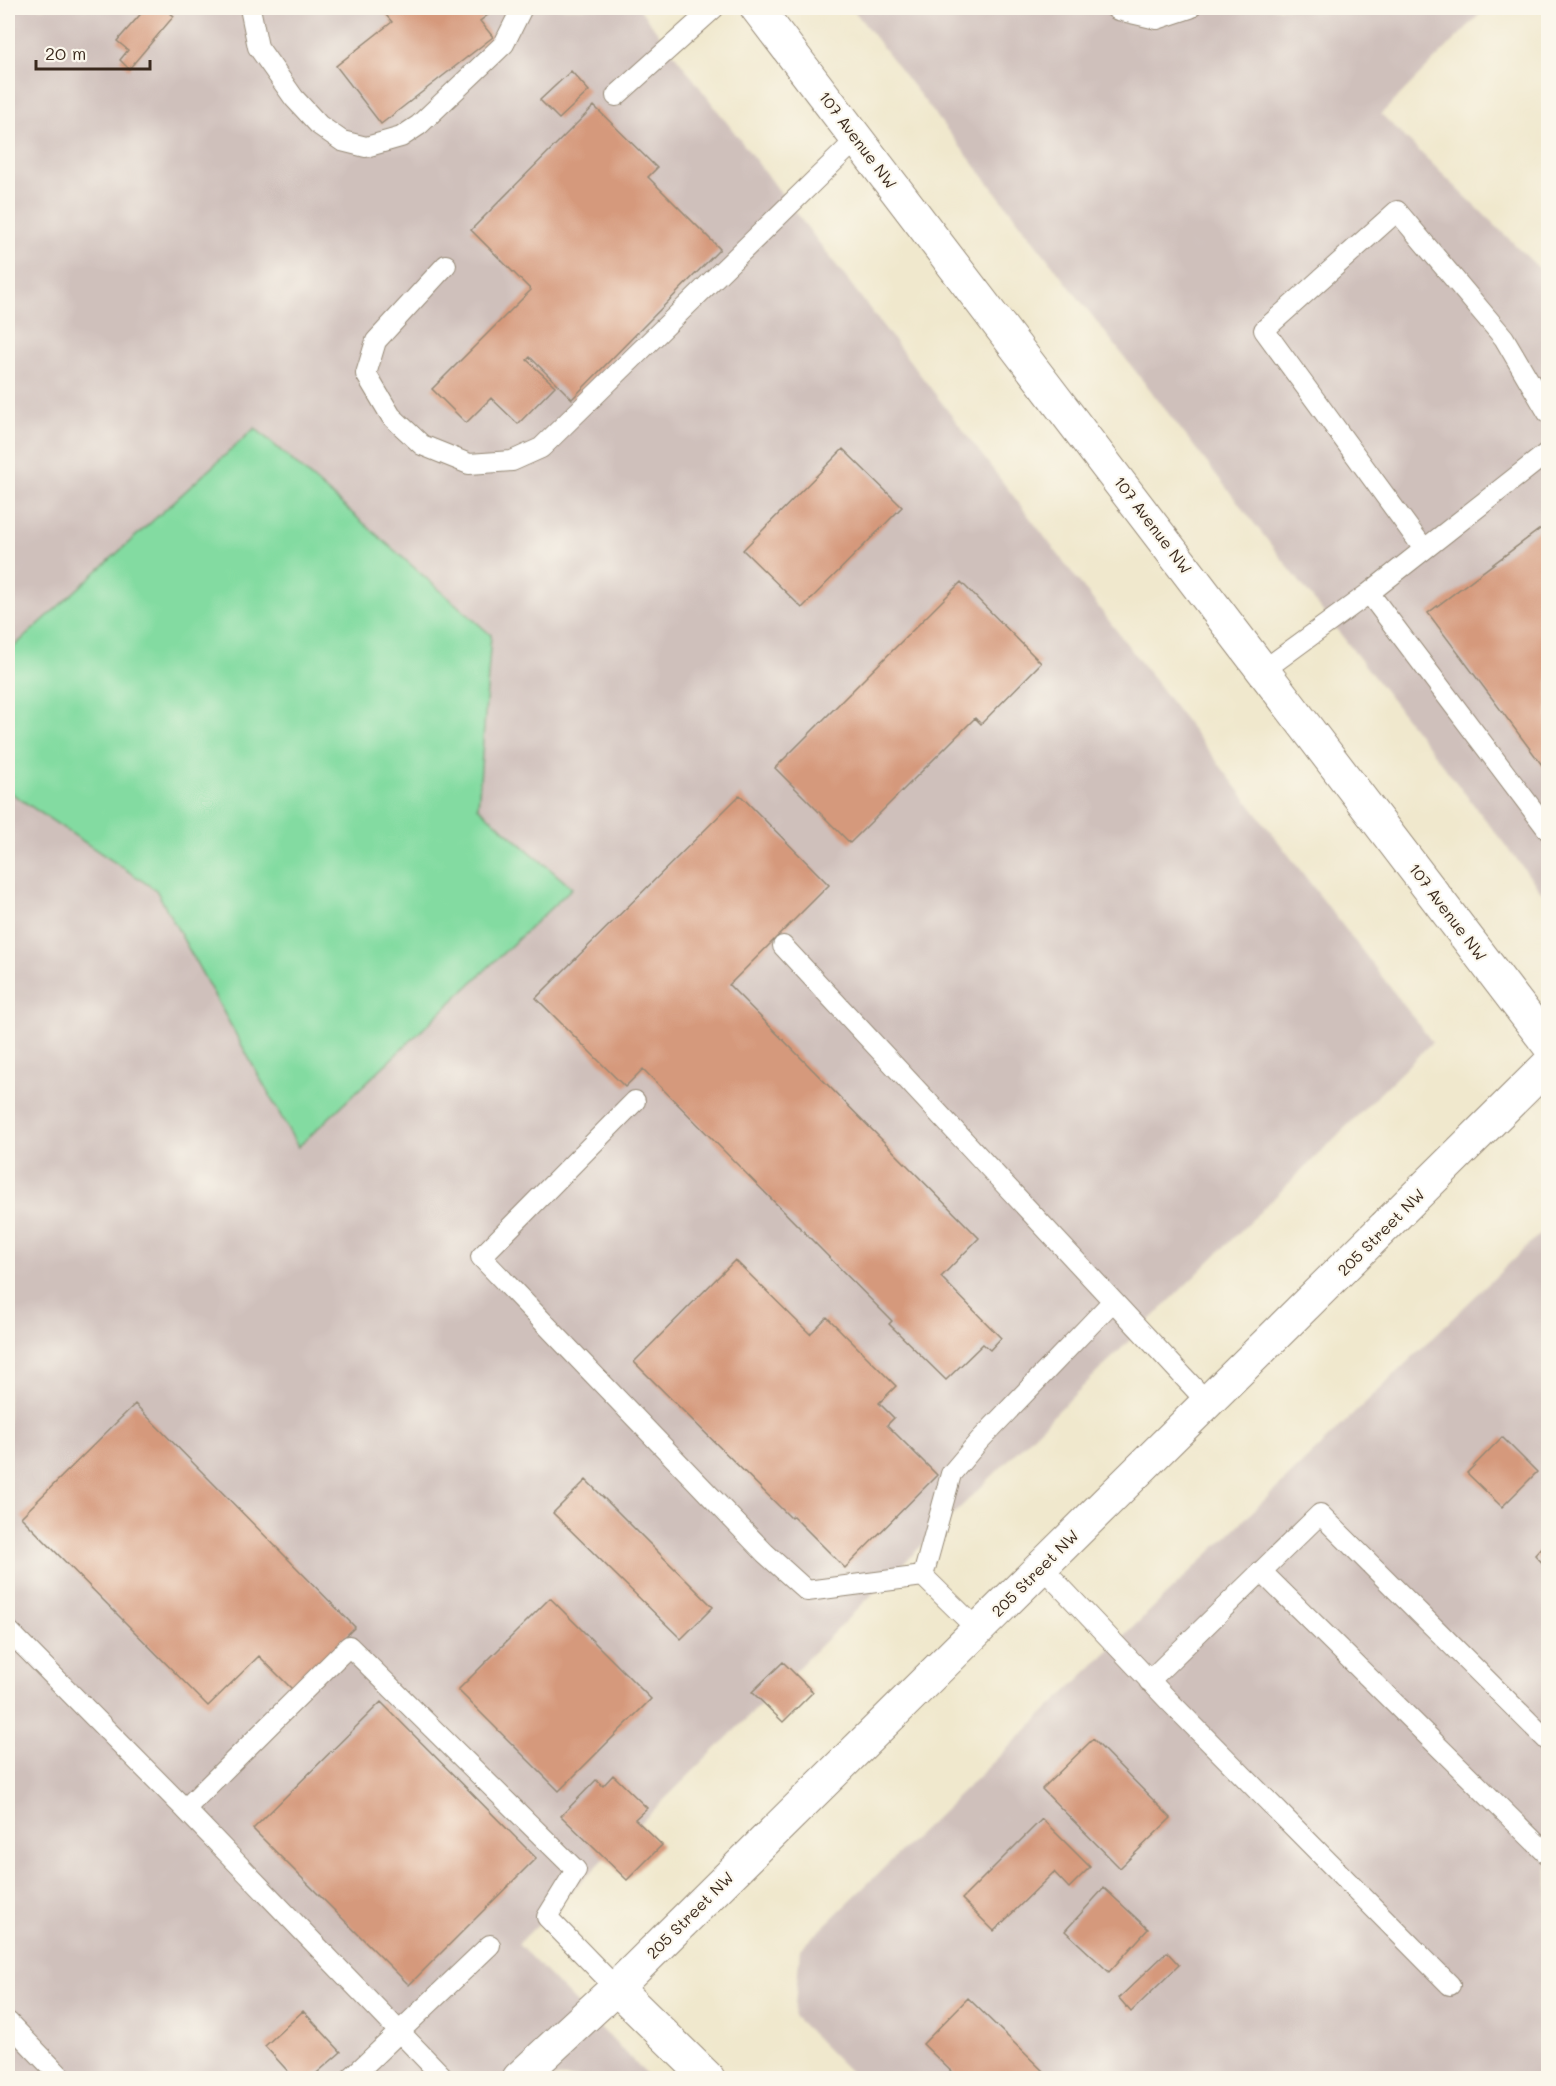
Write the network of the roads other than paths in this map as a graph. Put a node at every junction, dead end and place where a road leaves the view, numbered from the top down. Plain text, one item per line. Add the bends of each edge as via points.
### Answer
1 (250, 8) edge
2 (522, 8) edge
3 (714, 8) edge
4 (757, 8) edge
5 (1115, 8) edge
6 (1190, 8) edge
7 (616, 96) dead end
8 (857, 139) junction
9 (446, 266) dead end
10 (1548, 413) edge
11 (1548, 452) edge
12 (1424, 549) junction
13 (1369, 593) junction
14 (1264, 670) junction
15 (1548, 830) edge
16 (783, 946) dead end
17 (1548, 1044) edge
18 (1548, 1065) edge
19 (635, 1101) dead end
20 (1113, 1301) junction
21 (1208, 1403) junction
22 (1041, 1566) junction
23 (1261, 1571) junction
24 (923, 1576) junction
25 (978, 1629) junction
26 (8, 1630) edge
27 (1149, 1681) junction
28 (1548, 1740) edge
29 (185, 1809) junction
30 (1548, 1851) edge
31 (490, 1945) dead end
32 (1450, 1985) dead end
33 (616, 1988) junction
34 (8, 2022) edge
35 (399, 2032) junction
36 (62, 2079) edge
37 (351, 2079) edge
38 (444, 2079) edge
39 (519, 2079) edge
40 (708, 2079) edge

1 - 2 lane via 258,47 294,98 319,125 342,141 366,147 401,137 419,125 504,44
3 - 7 lane
4 - 8 street, 107 Avenue NW
5 - 6 lane via 1157,19
8 - 9 lane via 541,448 512,461 469,464 422,445 391,416 366,374 376,341
8 - 14 street, 107 Avenue NW
10 - 12 lane via 1504,338 1397,211 1264,330
11 - 12 lane
12 - 13 lane
13 - 14 lane
13 - 15 lane
14 - 17 street, 107 Avenue NW
16 - 20 lane
18 - 21 street, 205 Street NW
19 - 24 lane via 481,1257 765,1553 807,1591
20 - 21 lane
20 - 24 lane via 951,1474
21 - 22 street, 205 Street NW
22 - 25 street, 205 Street NW
22 - 27 lane
23 - 27 lane
23 - 28 lane via 1320,1514
23 - 30 lane
24 - 25 lane
25 - 33 street, 205 Street NW
26 - 29 lane
27 - 32 lane
29 - 33 lane via 349,1646 576,1870 547,1917
29 - 35 lane
31 - 35 lane
33 - 39 street, 205 Street NW
33 - 40 street
34 - 36 lane
35 - 37 lane
35 - 38 lane

